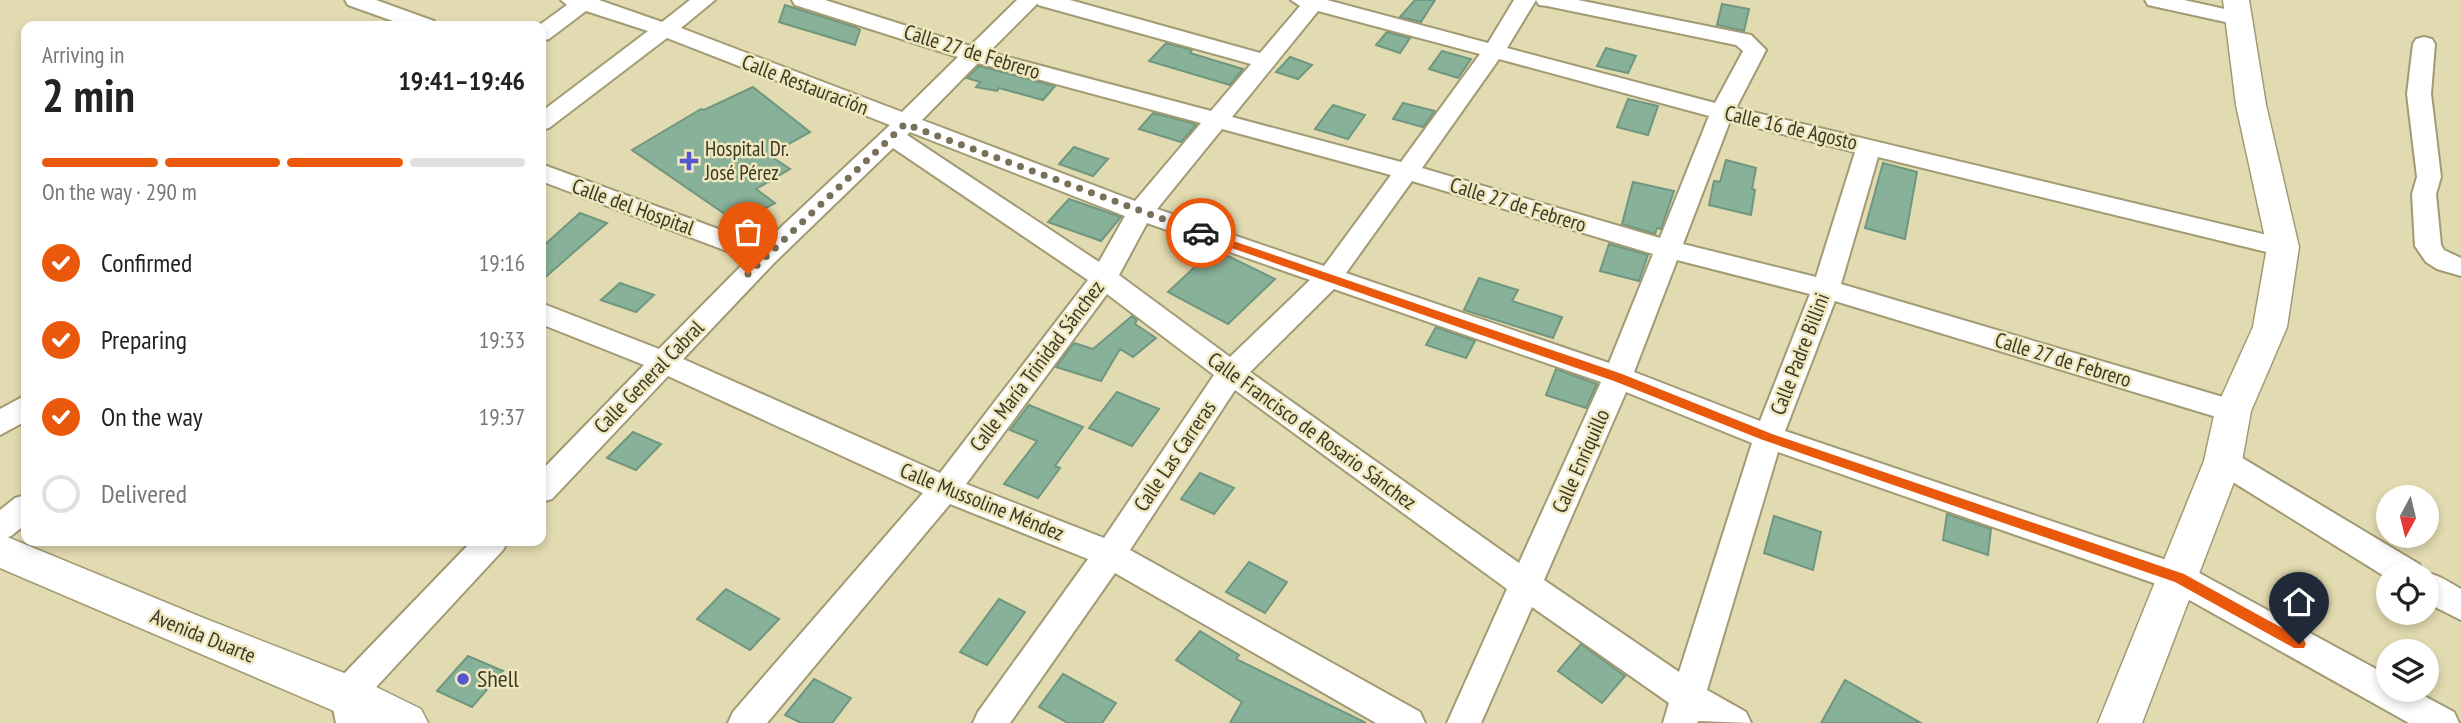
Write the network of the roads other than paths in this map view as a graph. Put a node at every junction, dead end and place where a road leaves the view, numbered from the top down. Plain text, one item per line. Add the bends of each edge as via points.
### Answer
1 (356, 0) edge
2 (704, 0) edge
3 (803, 0) edge
4 (1029, 0) edge
5 (1046, 0) edge
6 (1525, 0) edge
7 (1548, 0) edge
8 (2156, 0) edge
9 (581, 1) edge
10 (1311, 1) edge
11 (2238, 9) edge
12 (411, 21) edge
13 (663, 29) junction
14 (546, 30) edge
15 (2424, 44) dead end
16 (1494, 51) junction
17 (974, 55) junction
18 (1266, 61) junction
19 (1722, 112) junction
20 (546, 119) edge
21 (1217, 121) junction
22 (898, 130) junction
23 (1869, 146) junction
24 (1406, 171) junction
25 (546, 175) edge
26 (1140, 212) junction
27 (2283, 247) junction
28 (1668, 249) junction
29 (765, 256) junction
30 (2461, 267) edge
31 (1104, 278) junction
32 (1329, 278) junction
33 (1826, 289) junction
34 (546, 315) edge
35 (663, 362) junction
36 (1231, 373) junction
37 (1618, 377) junction
38 (21, 409) edge
39 (2233, 411) junction
40 (0, 425) edge
41 (1768, 437) junction
42 (2223, 461) junction
43 (546, 485) edge
44 (945, 489) junction
45 (21, 511) edge
46 (0, 527) edge
47 (488, 546) edge
48 (0, 550) edge
49 (1110, 554) junction
50 (2388, 562) edge
51 (2179, 578) junction
52 (1526, 585) junction
53 (2439, 593) edge
54 (2461, 606) edge
55 (350, 708) edge
56 (1684, 710) edge
57 (406, 723) edge
58 (745, 723) edge
59 (990, 723) edge
60 (1408, 723) edge
61 (1464, 723) edge
62 (1734, 723) edge
63 (2120, 723) edge
64 (2442, 723) edge

1 - 12 street
2 - 13 street
3 - 17 street, Calle 27 de Febrero
4 - 17 street, Calle General Cabral
5 - 18 street
6 - 16 street, Calle Las Carreras
7 - 19 street, Calle Enriquillo via 1750,44 1755,50
8 - 11 street
9 - 13 street, Calle Restauración
9 - 14 street
10 - 16 street, Calle 16 de Agosto
10 - 18 street, Calle María Trinidad Sánchez
11 - 27 main road via 2251,105
13 - 20 street
13 - 22 street, Calle Restauración
15 - 30 street via 2419,94 2430,177 2424,194 2428,246 2435,256
16 - 19 street, Calle 16 de Agosto
16 - 24 street, Calle Las Carreras
17 - 21 street, Calle 27 de Febrero
17 - 22 street, Calle General Cabral
18 - 21 street, Calle María Trinidad Sánchez
19 - 23 street, Calle 16 de Agosto
19 - 28 street, Calle Enriquillo
21 - 24 street, Calle 27 de Febrero
21 - 26 street, Calle María Trinidad Sánchez
22 - 26 street, Calle Restauración
22 - 29 street, Calle General Cabral
22 - 31 street, Calle Francisco de Rosario Sánchez
23 - 27 street, Calle 16 de Agosto
23 - 33 street, Calle Padre Billini
24 - 28 street, Calle 27 de Febrero
24 - 32 street, Calle Las Carreras
25 - 29 street, Calle del Hospital
26 - 31 street, Calle María Trinidad Sánchez
26 - 32 street, Calle Restauración
27 - 39 main road via 2270,327
28 - 33 street, Calle 27 de Febrero
28 - 37 street, Calle Enriquillo
29 - 35 street, Calle General Cabral
31 - 36 street, Calle Francisco de Rosario Sánchez
31 - 44 street, Calle María Trinidad Sánchez
32 - 36 street, Calle Las Carreras
32 - 37 street, Calle Restauración
33 - 39 street, Calle 27 de Febrero
33 - 41 street, Calle Padre Billini
34 - 35 street, Calle Mussoline Méndez
35 - 43 street, Calle General Cabral
35 - 44 street, Calle Mussoline Méndez
36 - 49 street, Calle Las Carreras
36 - 52 street, Calle Francisco de Rosario Sánchez
37 - 41 street, Calle Restauración
37 - 52 street, Calle Enriquillo
38 - 40 street
39 - 42 main road
41 - 51 street, Calle Restauración
41 - 56 street, Calle Padre Billini
42 - 50 street
42 - 51 main road
44 - 49 street, Calle Mussoline Méndez
44 - 58 street, Calle María Trinidad Sánchez
45 - 46 street
47 - 55 street
48 - 55 main road, Avenida Duarte via 186,629
49 - 59 street, Calle Las Carreras
49 - 60 street, Calle Mussoline Méndez
51 - 63 main road
51 - 64 street, Calle Restauración
52 - 56 street, Calle Francisco de Rosario Sánchez
52 - 61 street, Calle Enriquillo
53 - 54 street
55 - 57 main road, Avenida Duarte
56 - 62 street, Calle Francisco de Rosario Sánchez

